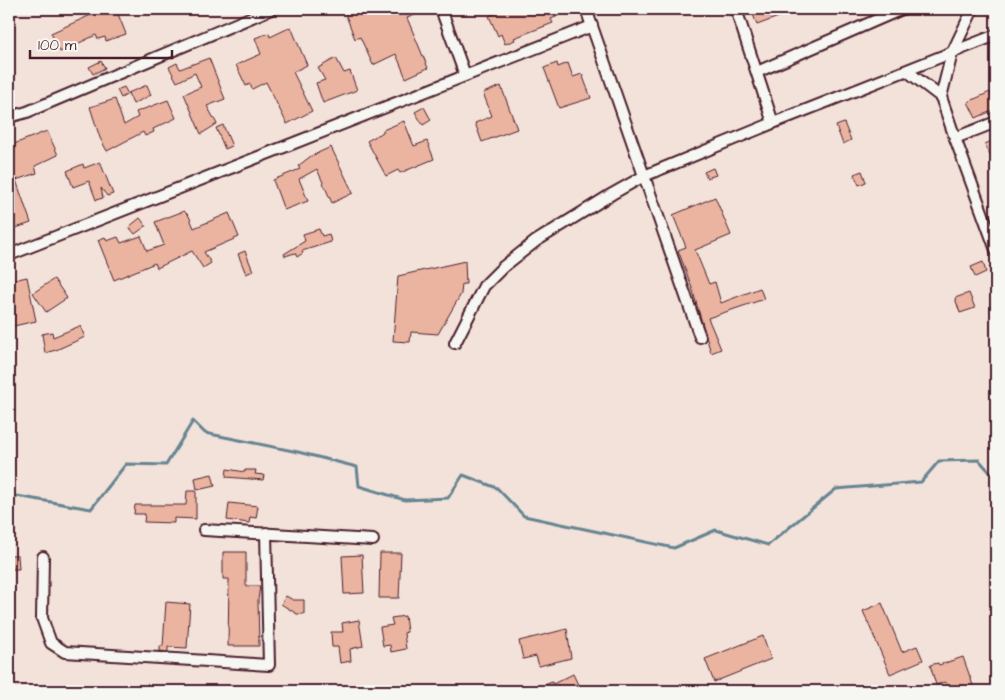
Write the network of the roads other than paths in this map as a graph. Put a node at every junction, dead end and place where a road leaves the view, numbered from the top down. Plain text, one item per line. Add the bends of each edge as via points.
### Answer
1 (271, 9) edge
2 (441, 9) edge
3 (586, 9) edge
4 (736, 9) edge
5 (902, 9) edge
6 (974, 9) edge
7 (592, 26) junction
8 (996, 35) edge
9 (952, 53) junction
10 (907, 71) junction
11 (757, 72) junction
12 (465, 75) junction
13 (941, 97) junction
14 (9, 117) edge
15 (996, 122) edge
16 (773, 123) junction
17 (955, 138) junction
18 (644, 176) junction
19 (996, 250) edge
20 (9, 255) edge
21 (700, 337) dead end
22 (456, 343) dead end
23 (204, 530) dead end
24 (266, 533) junction
25 (373, 540) dead end
26 (43, 556) dead end

1 - 14 street via 28,112
2 - 12 street
3 - 7 street
4 - 11 street
5 - 11 street
6 - 9 street
7 - 12 street
7 - 18 street
8 - 9 street
9 - 10 street
9 - 13 street
10 - 13 street
10 - 16 street
11 - 16 street
12 - 20 street
13 - 17 street
15 - 17 street
16 - 18 street
17 - 19 street
18 - 21 street
18 - 22 street via 573,217 503,267 484,286
23 - 24 street
24 - 25 street
24 - 26 street via 269,665 65,652 51,643 42,618

